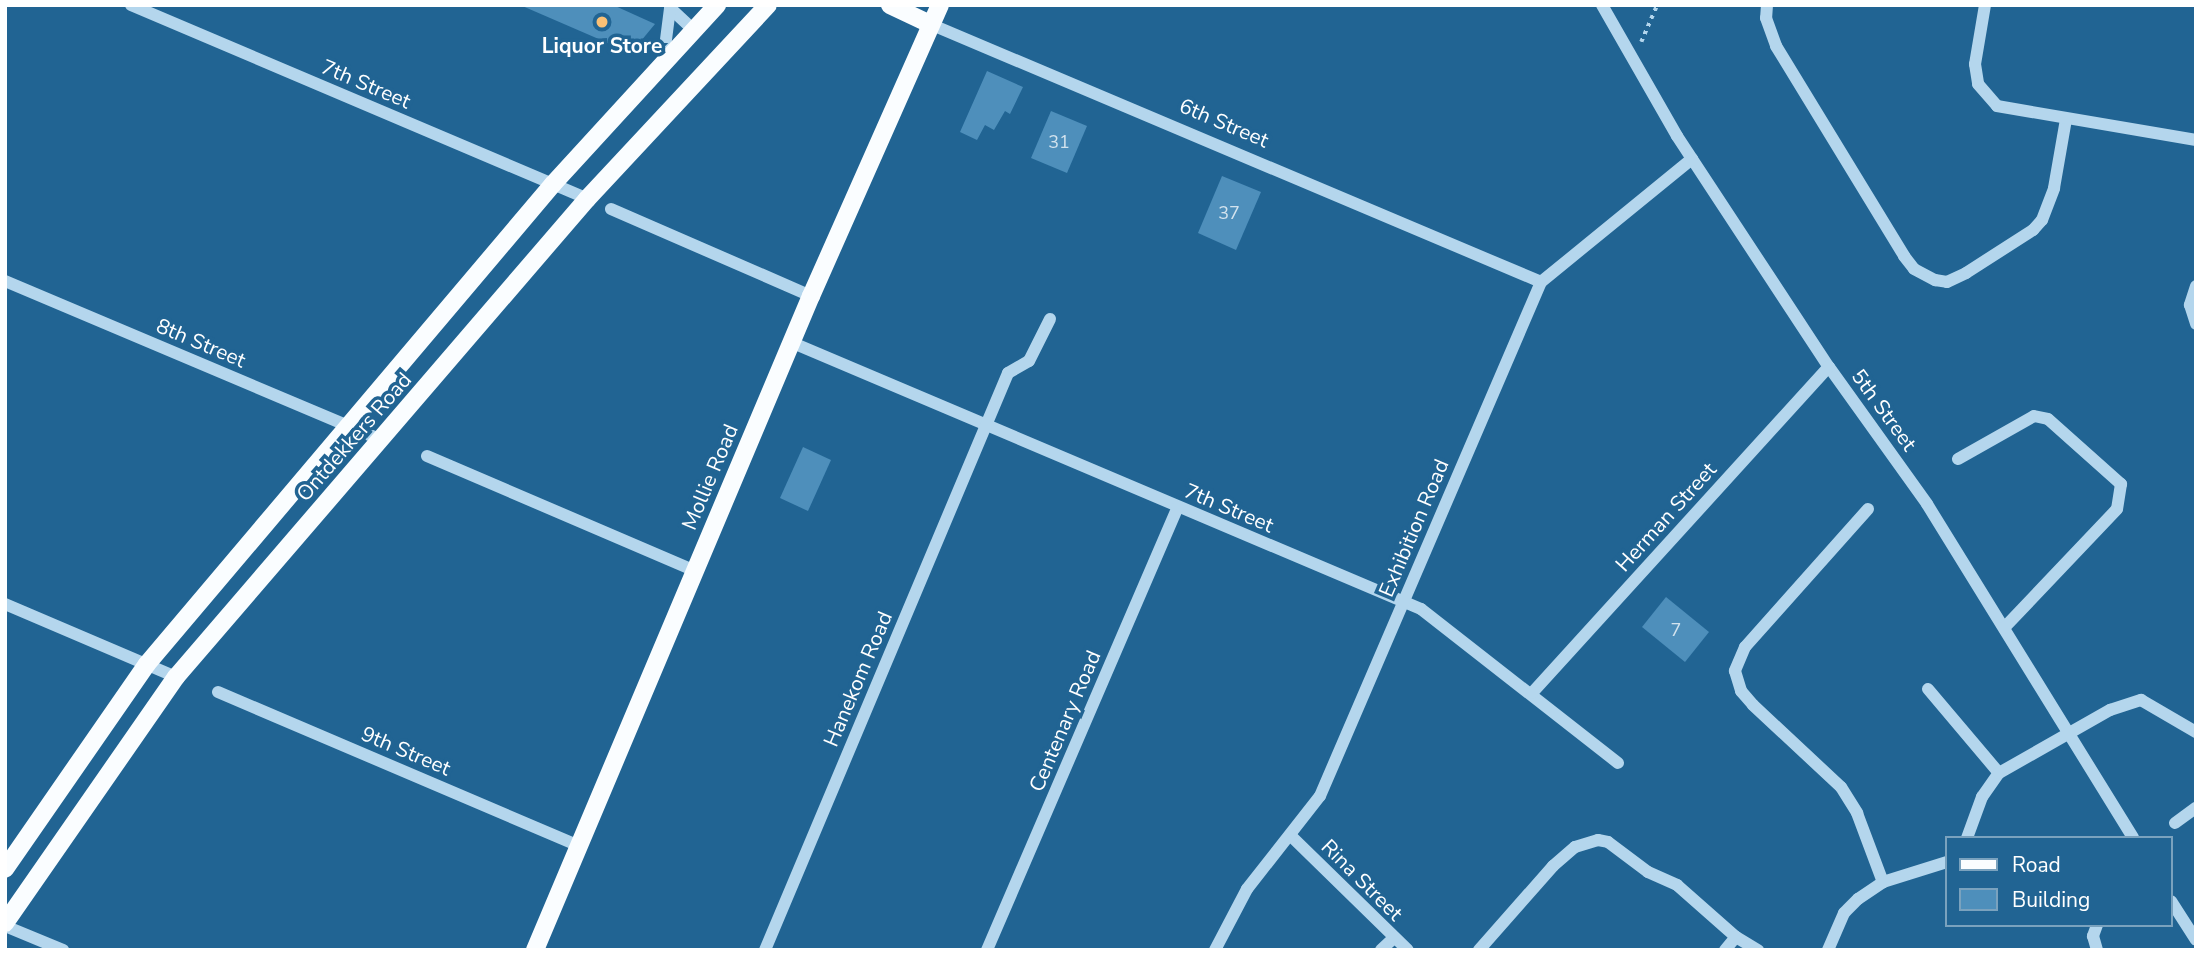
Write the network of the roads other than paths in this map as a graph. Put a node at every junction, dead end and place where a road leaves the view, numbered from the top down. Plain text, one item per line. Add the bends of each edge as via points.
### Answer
1 (131, 5) edge
2 (717, 5) edge
3 (768, 5) edge
4 (890, 5) edge
5 (940, 5) edge
6 (1602, 5) edge
7 (1767, 5) edge
8 (1985, 5) edge
9 (930, 24) junction
10 (694, 30) junction
11 (663, 66) junction
12 (2066, 119) junction
13 (2196, 139) edge
14 (1692, 159) junction
15 (553, 184) junction
16 (587, 199) junction
17 (611, 209) dead end
18 (5, 281) edge
19 (1541, 282) junction
20 (2196, 286) edge
21 (811, 296) junction
22 (1050, 319) dead end
23 (2196, 324) edge
24 (793, 343) junction
25 (1829, 367) junction
26 (987, 424) junction
27 (351, 428) junction
28 (382, 440) junction
29 (427, 456) dead end
30 (1958, 459) dead end
31 (1178, 507) junction
32 (1868, 509) dead end
33 (695, 571) junction
34 (1403, 602) junction
35 (5, 604) edge
36 (2005, 627) junction
37 (147, 664) junction
38 (176, 677) junction
39 (1928, 689) dead end
40 (218, 692) dead end
41 (1532, 693) junction
42 (2196, 732) edge
43 (2072, 733) junction
44 (1618, 763) dead end
45 (1999, 773) junction
46 (2196, 808) edge
47 (2175, 823) dead end
48 (1291, 836) junction
49 (1968, 836) edge
50 (2132, 836) edge
51 (579, 846) junction
52 (1946, 862) edge
53 (5, 869) edge
54 (1883, 882) junction
55 (2173, 904) edge
56 (5, 925) edge
57 (2096, 927) edge
58 (1736, 937) junction
59 (1394, 938) junction
60 (2196, 940) edge
61 (63, 950) edge
62 (535, 950) edge
63 (765, 950) edge
64 (987, 950) edge
65 (1215, 950) edge
66 (1381, 950) edge
67 (1408, 950) edge
68 (1479, 950) edge
69 (1725, 950) edge
70 (1758, 950) edge
71 (1828, 950) edge
72 (2097, 950) edge

1 - 15 street, 7th Street
2 - 10 main road, Ontdekkers Road
3 - 16 main road, Ontdekkers Road
4 - 9 main road, 6th Street
5 - 9 main road, Mollie Road
6 - 14 street, 5th Street
7 - 12 street via 1766,18 1776,46 1904,256 1935,280 1947,282 1966,273 2034,230 2054,188
8 - 12 street via 1975,64 1986,97 2011,112
9 - 19 street, 6th Street
9 - 21 main road, Mollie Road
10 - 11 main road, Ontdekkers Road
10 - 11 street via 670,8
11 - 15 main road, Ontdekkers Road
12 - 13 street
14 - 19 street, Exhibition Road
14 - 25 street, 5th Street
15 - 16 street, 7th Street
15 - 27 main road, Ontdekkers Road
16 - 28 main road, Ontdekkers Road
17 - 21 street
18 - 27 street, 8th Street
19 - 34 street, Exhibition Road
20 - 23 street via 2190,305
21 - 24 main road, Mollie Road
22 - 26 street, Hanekom Road via 1029,361 1008,373
24 - 26 street, 7th Street
24 - 33 main road, Mollie Road
25 - 36 street, 5th Street via 1911,481
25 - 41 street, Herman Street
26 - 31 street, 7th Street
26 - 63 street, Hanekom Road
27 - 28 street, 8th Street
27 - 37 main road, Ontdekkers Road
28 - 38 main road, Ontdekkers Road
29 - 33 street
30 - 36 street via 2034,416 2048,419 2121,484 2117,509
31 - 34 street, 7th Street
31 - 64 street, Centenary Road
32 - 54 street via 1745,647 1735,671 1741,691 1752,705 1841,787 1857,813
33 - 51 main road, Mollie Road
34 - 41 street, 7th Street via 1435,619
34 - 48 street, Exhibition Road via 1320,796
35 - 37 street
36 - 43 street, 5th Street
37 - 38 street
37 - 53 main road, Ontdekkers Road
38 - 56 main road, Ontdekkers Road
39 - 45 street
40 - 51 street, 9th Street
41 - 44 street, 7th Street
42 - 43 street via 2141,700 2110,710
43 - 45 street
43 - 50 street, 5th Street
45 - 49 street via 1982,797
46 - 47 street
48 - 59 street, Rina Street
48 - 65 street, Exhibition Road via 1247,889
51 - 62 main road, Mollie Road
52 - 54 street
54 - 71 street via 1844,913
55 - 60 street
56 - 61 street
57 - 72 street via 2093,936
58 - 68 street via 1677,885 1598,840 1575,847 1553,866
58 - 69 street
58 - 70 street
59 - 66 street
59 - 67 street, Rina Street

